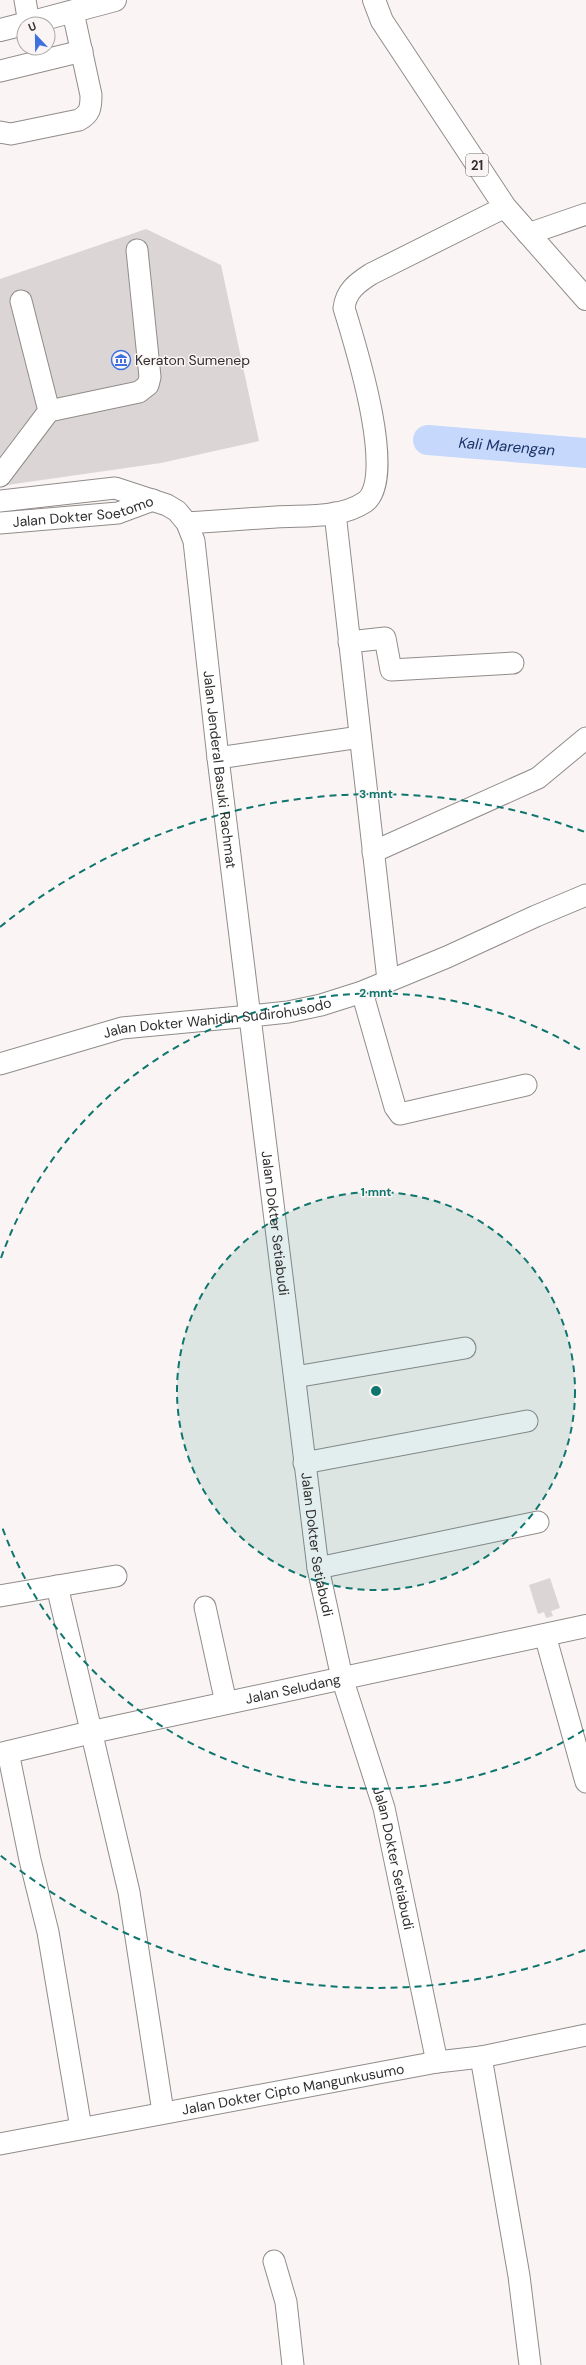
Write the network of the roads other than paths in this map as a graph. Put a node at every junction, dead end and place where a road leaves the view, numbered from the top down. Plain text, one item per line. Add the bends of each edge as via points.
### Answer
1 (25, 0) edge
2 (115, 0) edge
3 (358, 0) edge
4 (374, 0) edge
5 (84, 6) edge
6 (26, 16) edge
7 (52, 16) edge
8 (382, 20) junction
9 (16, 26) edge
10 (0, 30) edge
11 (82, 51) junction
12 (0, 71) edge
13 (0, 132) edge
14 (505, 207) junction
15 (586, 214) edge
16 (528, 234) junction
17 (137, 250) dead end
18 (586, 299) edge
19 (21, 301) dead end
20 (49, 411) junction
21 (0, 476) edge
22 (153, 500) junction
23 (0, 501) edge
24 (335, 513) junction
25 (0, 522) edge
26 (187, 523) junction
27 (349, 642) junction
28 (514, 663) dead end
29 (360, 737) junction
30 (586, 738) edge
31 (218, 758) junction
32 (373, 852) junction
33 (586, 896) edge
34 (388, 980) junction
35 (362, 992) junction
36 (250, 1016) junction
37 (0, 1064) edge
38 (526, 1085) dead end
39 (465, 1348) dead end
40 (295, 1377) junction
41 (527, 1421) dead end
42 (304, 1462) junction
43 (538, 1522) dead end
44 (318, 1568) junction
45 (116, 1576) dead end
46 (57, 1586) junction
47 (0, 1596) edge
48 (205, 1607) dead end
49 (586, 1626) edge
50 (545, 1635) junction
51 (342, 1678) junction
52 (226, 1703) junction
53 (92, 1732) junction
54 (4, 1753) edge
55 (586, 1782) edge
56 (586, 2035) edge
57 (481, 2056) junction
58 (437, 2062) junction
59 (163, 2112) junction
60 (81, 2128) junction
61 (0, 2144) edge
62 (274, 2261) dead end
63 (293, 2365) edge
64 (530, 2365) edge

1 - 6 street
2 - 5 main road
3 - 8 main road, 21
4 - 8 main road, 21
5 - 7 main road
5 - 11 street
8 - 14 main road, 21
9 - 10 main road
11 - 12 street
11 - 13 street via 92,95 91,108 87,115 79,120 11,134
14 - 16 main road, 21
14 - 24 street via 371,274 358,282 349,292 344,308 367,386 377,473 373,489 366,501
15 - 16 street
16 - 18 main road, 21
17 - 20 street via 150,377 148,386 140,392
19 - 20 street
20 - 21 street
22 - 23 street, Jalan Dokter Soetomo via 115,488
22 - 25 street, Jalan Dokter Soetomo via 118,513
22 - 26 street, Jalan Jenderal Basuki Rachmat via 177,511
24 - 26 street
24 - 27 street
26 - 31 street, Jalan Jenderal Basuki Rachmat via 194,542
27 - 28 street via 385,638 391,670
27 - 29 street
29 - 31 street
29 - 32 street
30 - 32 street via 538,778
31 - 36 street, Jalan Jenderal Basuki Rachmat
32 - 34 street
33 - 34 street, Jalan Dokter Wahidin Sudirohusodo via 536,916 447,958
34 - 35 street, Jalan Dokter Wahidin Sudirohusodo
35 - 36 street, Jalan Dokter Wahidin Sudirohusodo via 321,1005
35 - 38 street via 395,1108 400,1114
36 - 37 street, Jalan Dokter Wahidin Sudirohusodo via 122,1028
36 - 40 street, Jalan Dokter Setiabudi
39 - 40 street
40 - 42 street, Jalan Dokter Setiabudi
41 - 42 street
42 - 44 street, Jalan Dokter Setiabudi
43 - 44 street
44 - 51 street, Jalan Dokter Setiabudi
45 - 46 street
46 - 47 street
46 - 53 street
48 - 52 street
49 - 50 main road, Jalan Seludang
50 - 51 main road, Jalan Seludang
50 - 55 street
51 - 52 main road, Jalan Seludang
51 - 58 street, Jalan Dokter Setiabudi via 384,1808
52 - 53 main road, Jalan Seludang
53 - 54 main road, Jalan Seludang
53 - 59 street via 129,1892
54 - 60 street via 48,1932
56 - 57 street, Jalan Dokter Cipto Mangunkusumo
57 - 58 street, Jalan Dokter Cipto Mangunkusumo
57 - 64 street via 519,2276
58 - 59 street, Jalan Dokter Cipto Mangunkusumo
59 - 60 street, Jalan Dokter Cipto Mangunkusumo
60 - 61 street, Jalan Dokter Cipto Mangunkusumo
62 - 63 street via 286,2302

